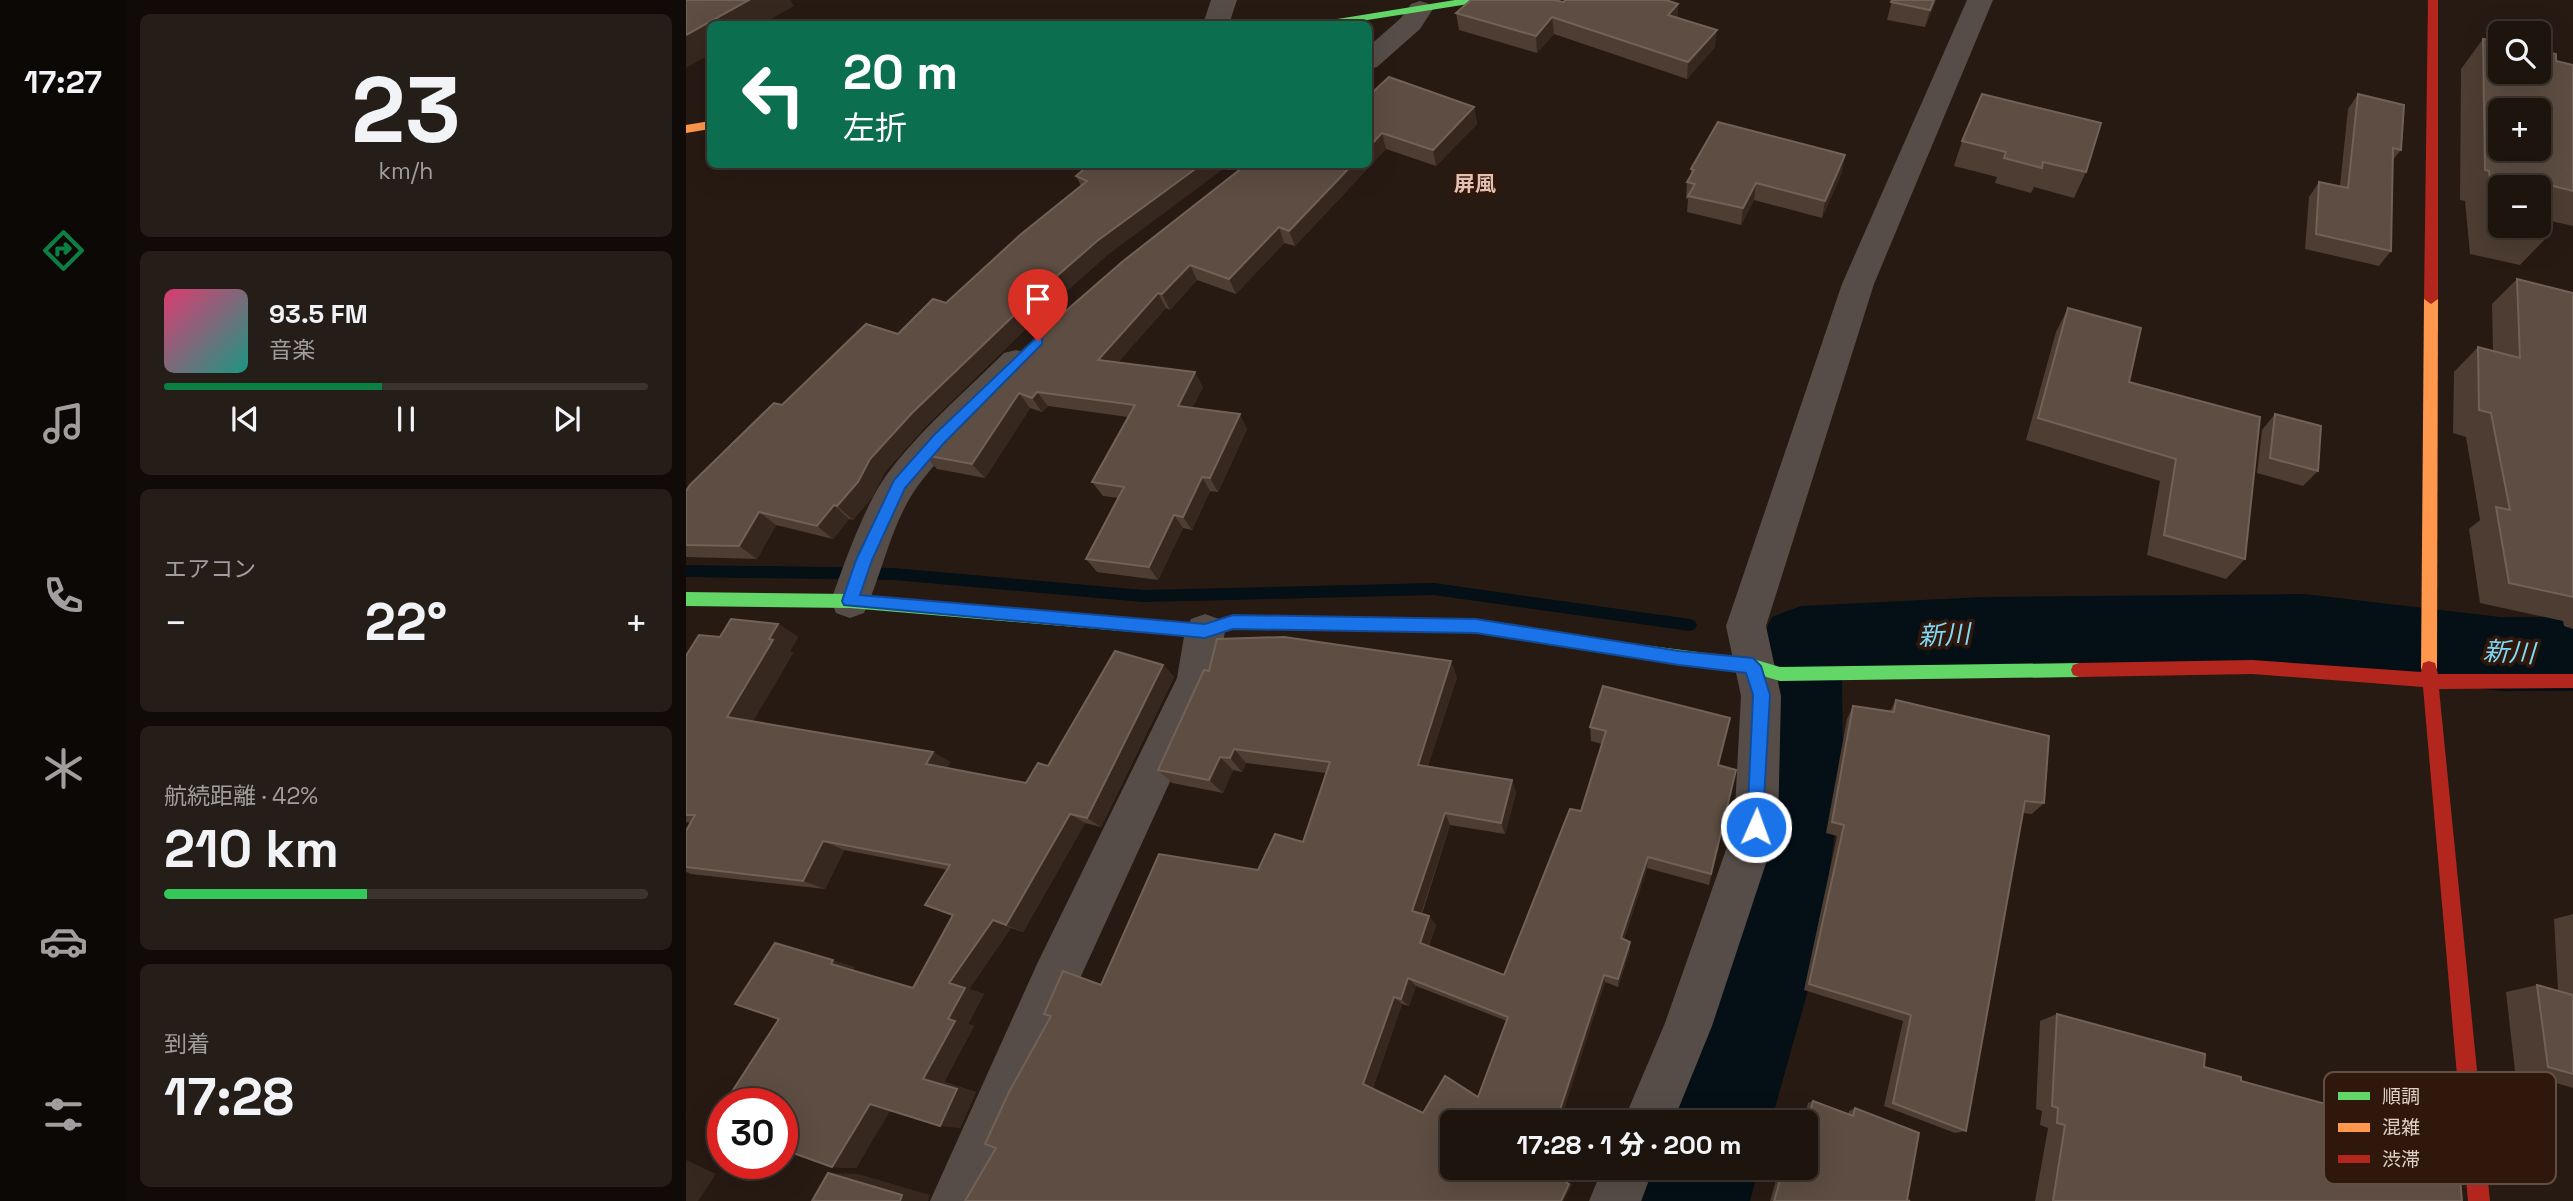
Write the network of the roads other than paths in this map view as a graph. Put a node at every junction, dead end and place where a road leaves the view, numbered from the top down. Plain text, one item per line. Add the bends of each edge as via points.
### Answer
1 (1224, 0) edge
2 (1475, 0) edge
3 (1980, 0) edge
4 (2433, 0) edge
5 (1420, 9) junction
6 (1217, 21) edge
7 (1344, 21) edge
8 (1372, 57) edge
9 (707, 126) edge
10 (686, 129) edge
11 (1038, 341) edge
12 (686, 599) edge
13 (850, 601) junction
14 (1205, 631) junction
15 (1753, 666) junction
16 (2430, 680) junction
17 (2573, 681) edge
18 (2467, 1072) edge
19 (1653, 1110) edge
20 (1624, 1180) edge
21 (956, 1201) edge
22 (1615, 1201) edge

1 - 6 street
2 - 5 street
3 - 15 street via 1858,284 1746,626
4 - 16 street
5 - 7 street
5 - 8 street
9 - 10 street
11 - 13 street via 899,485
12 - 13 street
13 - 14 street
14 - 15 street via 1233,622 1476,626
14 - 21 street via 1197,679
15 - 16 street via 1780,674 2252,667
15 - 19 street via 1761,695 1756,827 1688,1026
16 - 17 street
16 - 18 street
20 - 22 street

